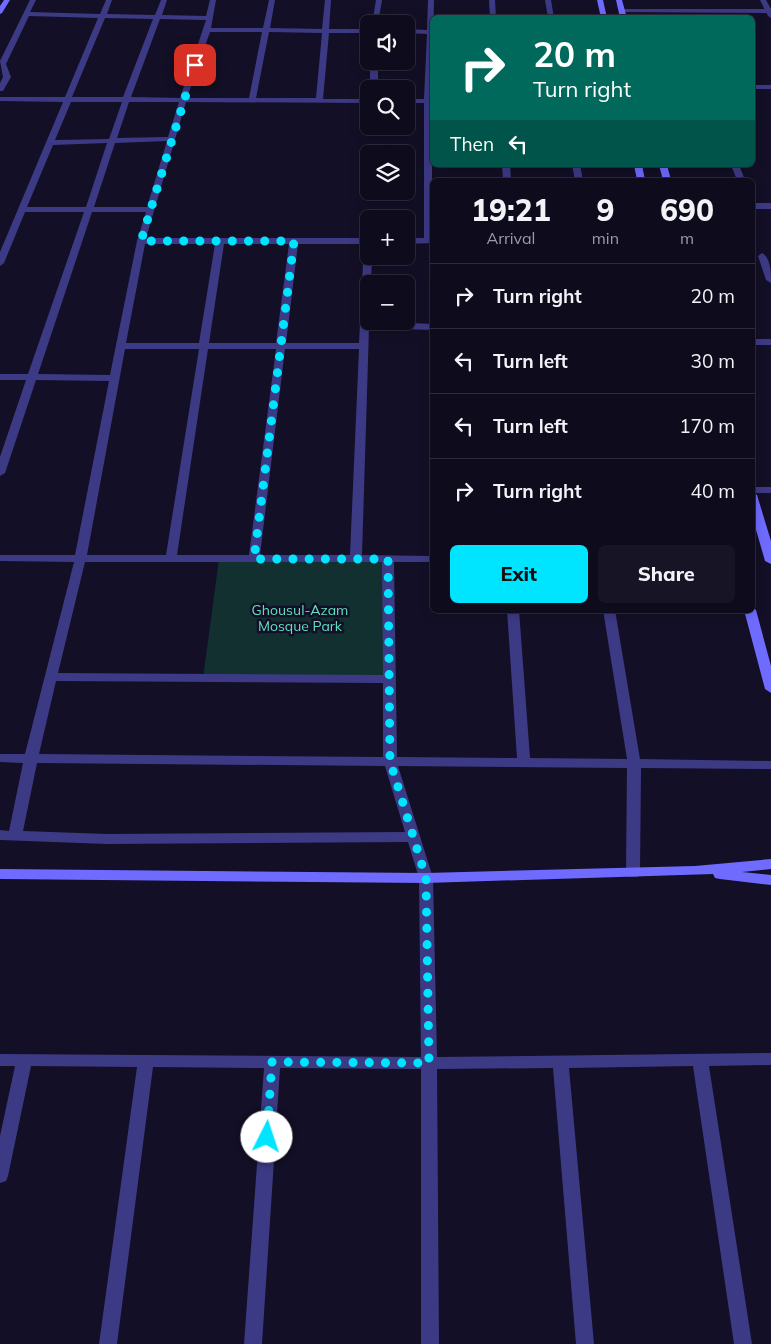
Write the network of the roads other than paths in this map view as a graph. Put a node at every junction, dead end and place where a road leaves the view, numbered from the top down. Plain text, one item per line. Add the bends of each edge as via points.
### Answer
1 (6, 0) edge
2 (33, 0) edge
3 (109, 0) edge
4 (164, 0) edge
5 (213, 0) edge
6 (272, 0) edge
7 (328, 0) edge
8 (379, 0) edge
9 (431, 0) edge
10 (492, 0) edge
11 (548, 0) edge
12 (600, 0) edge
13 (619, 0) edge
14 (763, 0) edge
15 (680, 11) edge
16 (0, 12) edge
17 (770, 13) edge
18 (26, 14) junction
19 (623, 14) edge
20 (376, 15) edge
21 (431, 15) edge
22 (493, 15) edge
23 (550, 15) edge
24 (603, 15) edge
25 (102, 16) junction
26 (158, 17) junction
27 (209, 18) junction
28 (207, 30) junction
29 (264, 30) junction
30 (325, 31) junction
31 (360, 31) edge
32 (415, 31) edge
33 (430, 32) joint
34 (755, 87) edge
35 (771, 87) edge
36 (0, 89) edge
37 (0, 99) edge
38 (67, 100) junction
39 (126, 100) junction
40 (183, 100) junction
41 (252, 100) junction
42 (319, 101) junction
43 (360, 101) edge
44 (415, 101) edge
45 (428, 102) junction
46 (430, 116) edge
47 (171, 139) junction
48 (113, 141) junction
49 (49, 143) junction
50 (430, 180) edge
51 (430, 203) edge
52 (755, 206) edge
53 (771, 206) edge
54 (151, 209) junction
55 (21, 210) junction
56 (89, 210) junction
57 (141, 241) junction
58 (220, 241) junction
59 (294, 241) junction
60 (360, 241) edge
61 (415, 241) edge
62 (430, 241) edge
63 (4, 243) edge
64 (762, 256) dead end
65 (0, 263) edge
66 (771, 280) edge
67 (415, 326) edge
68 (430, 327) edge
69 (364, 330) edge
70 (755, 342) edge
71 (771, 342) edge
72 (204, 345) junction
73 (121, 346) junction
74 (281, 346) junction
75 (364, 346) junction
76 (0, 377) edge
77 (31, 377) junction
78 (113, 378) junction
79 (0, 473) edge
80 (755, 490) edge
81 (771, 490) edge
82 (755, 505) edge
83 (0, 558) edge
84 (80, 558) junction
85 (172, 559) junction
86 (254, 559) junction
87 (356, 559) junction
88 (388, 559) junction
89 (430, 559) edge
90 (771, 561) edge
91 (513, 613) edge
92 (609, 613) edge
93 (751, 613) edge
94 (51, 678) junction
95 (389, 679) junction
96 (771, 689) edge
97 (0, 758) edge
98 (31, 758) junction
99 (390, 761) junction
100 (524, 762) junction
101 (634, 763) junction
102 (771, 765) edge
103 (0, 835) edge
104 (15, 836) junction
105 (414, 837) junction
106 (771, 864) edge
107 (695, 871) junction
108 (633, 873) junction
109 (0, 874) edge
110 (426, 878) junction
111 (771, 880) edge
112 (771, 1058) edge
113 (0, 1060) edge
114 (24, 1060) junction
115 (700, 1060) junction
116 (146, 1061) junction
117 (272, 1062) junction
118 (561, 1062) junction
119 (429, 1063) junction
120 (0, 1176) edge
121 (108, 1344) edge
122 (254, 1344) edge
123 (430, 1344) edge
124 (585, 1344) edge
125 (743, 1344) edge

1 - 16 main road
2 - 18 street
3 - 25 street
4 - 26 street
5 - 27 street
6 - 29 street
7 - 30 street
8 - 20 street
9 - 21 street
10 - 22 street
11 - 23 street
12 - 24 main road
13 - 19 main road
14 - 17 street
15 - 17 street
15 - 19 street
18 - 25 street
18 - 36 street via 2,64 7,77
25 - 26 street
25 - 38 street
26 - 27 street
26 - 39 street
27 - 28 street
28 - 29 street
28 - 40 street
29 - 30 street
29 - 41 street
30 - 31 street
30 - 42 street
32 - 33 street
33 - 45 street
34 - 35 street
37 - 38 street
38 - 39 street
38 - 49 street
39 - 40 street
39 - 48 street
40 - 41 street
40 - 47 street
41 - 42 street
42 - 43 street
44 - 45 street
45 - 46 street
46 - 50 street
47 - 48 street
47 - 54 street
48 - 49 street
48 - 56 street
49 - 55 street
50 - 51 street
51 - 62 street
52 - 53 street
54 - 56 street
54 - 57 street
55 - 56 street
55 - 63 street
56 - 77 street
57 - 58 street
57 - 73 street
58 - 59 street
58 - 72 street
59 - 60 street
59 - 74 street
61 - 62 street
63 - 65 street
64 - 66 street
67 - 68 street
69 - 75 street
70 - 71 street
72 - 73 street
72 - 74 street
72 - 85 street
73 - 78 street
74 - 75 street
74 - 86 street
75 - 87 street
76 - 77 street
77 - 78 street
77 - 79 street
78 - 84 street
80 - 81 street
82 - 90 main road
83 - 84 street
84 - 85 street
84 - 94 street
85 - 86 street
86 - 87 street
87 - 88 street
88 - 89 street
88 - 95 street
91 - 100 street
92 - 101 street
93 - 96 main road
94 - 95 street
94 - 98 street
95 - 99 street
97 - 98 street
98 - 99 street
98 - 104 street
99 - 100 street
99 - 105 street
100 - 101 street
101 - 102 street
101 - 108 street
103 - 104 street
104 - 105 street via 107,839
105 - 110 street
106 - 107 main road
107 - 108 main road
107 - 111 main road
108 - 110 main road
109 - 110 main road
110 - 119 street
112 - 115 street
113 - 114 street
114 - 116 street
114 - 120 street
115 - 118 street
115 - 125 street
116 - 117 street
116 - 121 street
117 - 119 street
117 - 122 street
118 - 119 street
118 - 124 street
119 - 123 street

